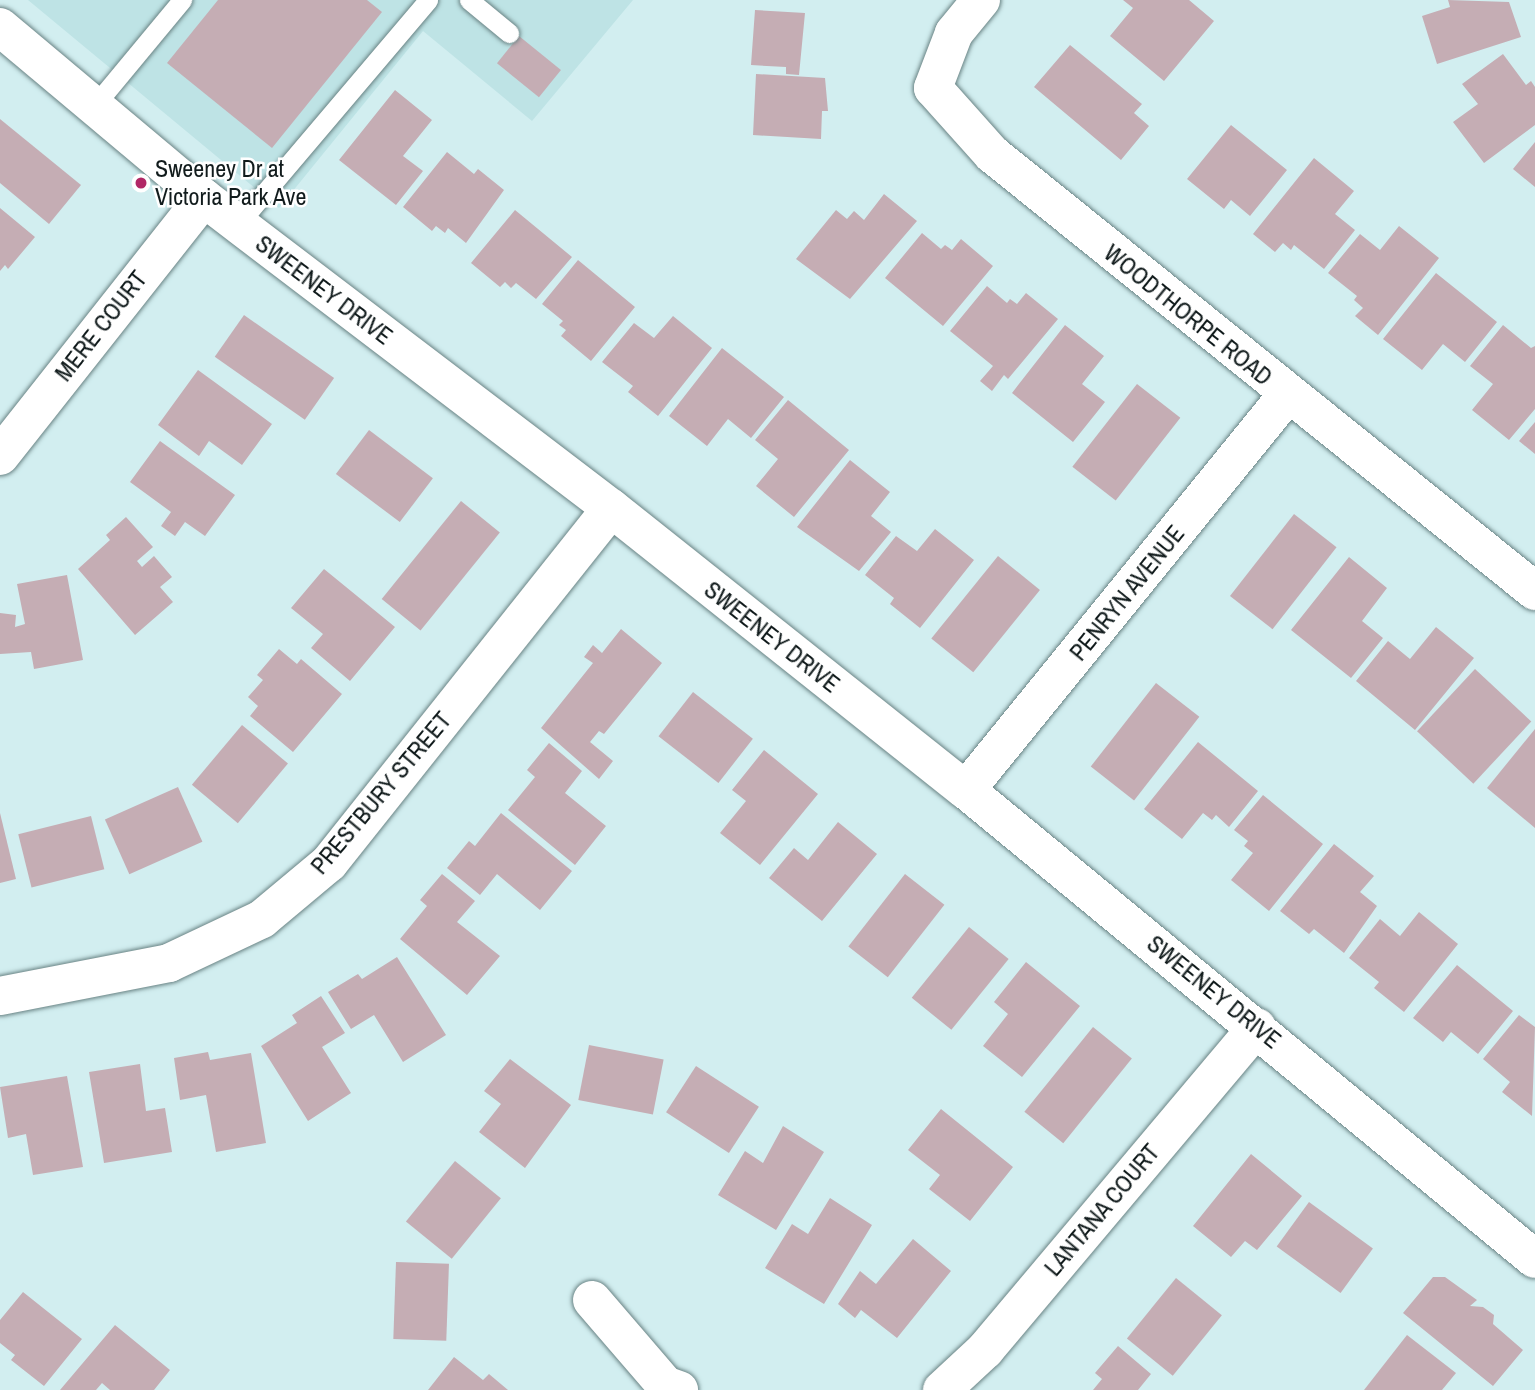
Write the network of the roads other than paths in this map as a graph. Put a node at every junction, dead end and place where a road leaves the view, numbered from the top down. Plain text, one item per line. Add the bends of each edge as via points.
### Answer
1 (182, 0) edge
2 (428, 0) edge
3 (469, 0) edge
4 (981, 0) edge
5 (0, 27) edge
6 (509, 33) dead end
7 (94, 106) junction
8 (204, 198) junction
9 (237, 224) junction
10 (1287, 395) junction
11 (0, 456) edge
12 (611, 509) junction
13 (1535, 591) edge
14 (966, 790) junction
15 (0, 996) edge
16 (1257, 1027) junction
17 (1535, 1259) edge
18 (592, 1300) dead end
19 (680, 1390) edge
20 (942, 1390) edge

1 - 7 lane
2 - 9 lane
3 - 6 lane
4 - 10 street, WOODTHORPE ROAD via 954,33 933,88 992,154
5 - 7 street, SWEENEY DRIVE
7 - 8 street, SWEENEY DRIVE
8 - 9 street, SWEENEY DRIVE
8 - 11 street, MERE COURT
9 - 12 street, SWEENEY DRIVE
10 - 13 street, WOODTHORPE ROAD
10 - 14 street, PENRYN AVENUE
12 - 14 street, SWEENEY DRIVE
12 - 15 street, PRESTBURY STREET via 329,863 262,919 169,963
14 - 16 street, SWEENEY DRIVE
16 - 17 street, SWEENEY DRIVE
16 - 20 street, LANTANA COURT via 985,1350
18 - 19 street via 665,1385

